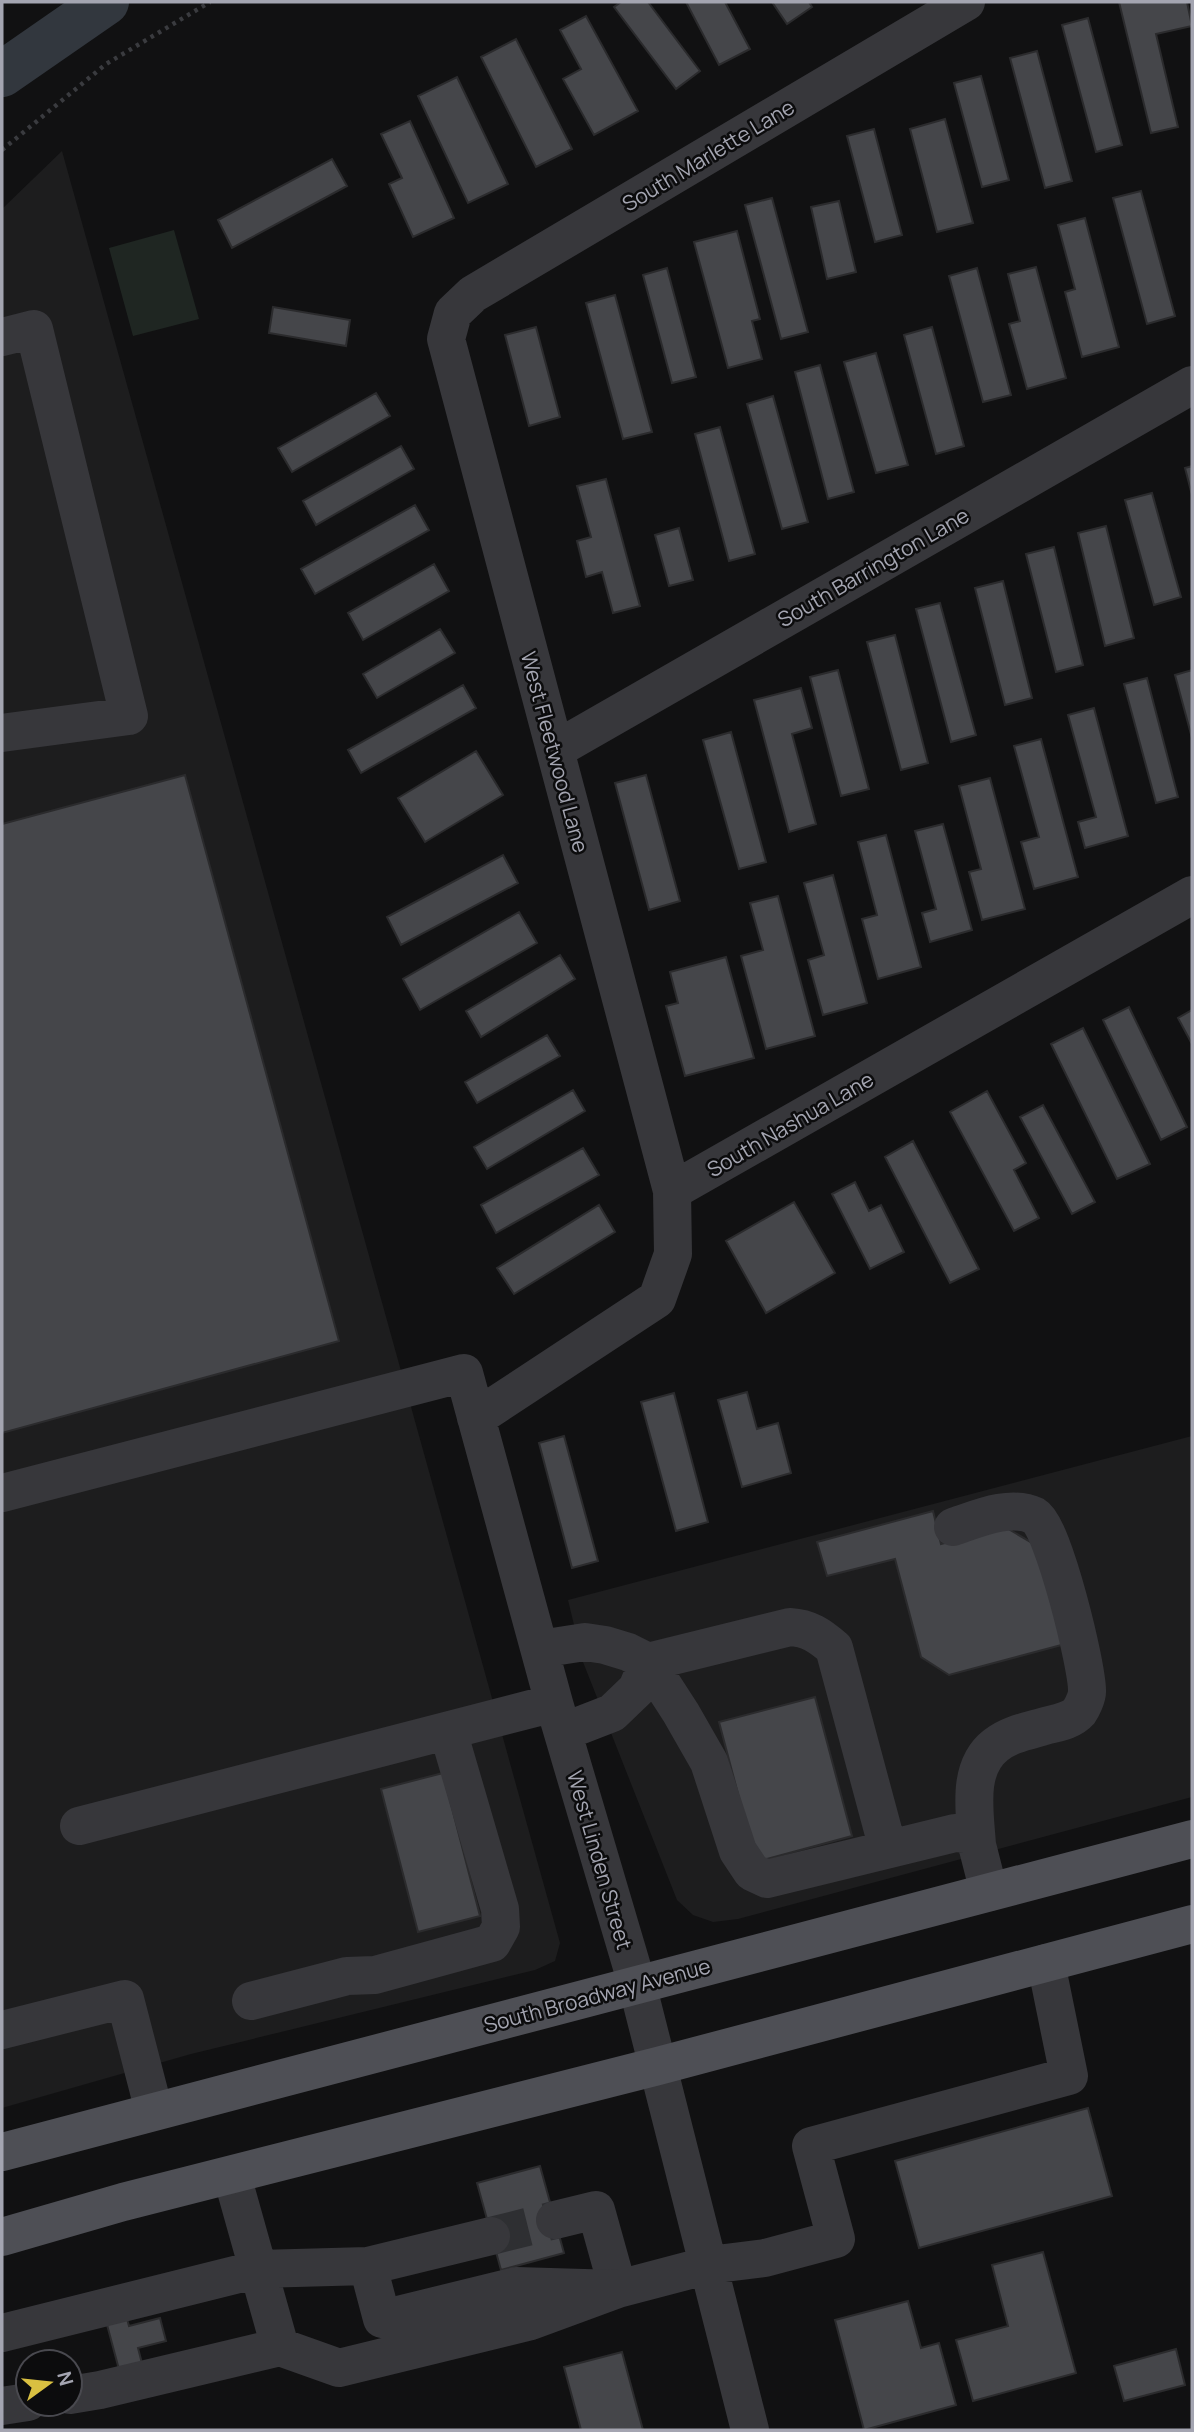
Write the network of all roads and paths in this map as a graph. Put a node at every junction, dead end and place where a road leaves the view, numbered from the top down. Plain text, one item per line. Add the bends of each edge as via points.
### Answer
1 (210, 2) edge
2 (966, 2) edge
3 (2, 150) edge
4 (453, 313) joint
5 (2, 337) edge
6 (1192, 385) edge
7 (2, 733) edge
8 (555, 750) junction
9 (1192, 895) edge
10 (672, 1191) junction
11 (476, 1418) junction
12 (2, 1493) edge
13 (953, 1527) dead end
14 (540, 1649) junction
15 (648, 1662) junction
16 (558, 1718) junction
17 (448, 1731) junction
18 (79, 1826) dead end
19 (1192, 1839) edge
20 (977, 1845) junction
21 (888, 1849) junction
22 (989, 1892) junction
23 (1192, 1924) edge
24 (1046, 1963) junction
25 (637, 1984) junction
26 (251, 2001) dead end
27 (2, 2030) edge
28 (658, 2066) junction
29 (154, 2111) junction
30 (2, 2152) edge
31 (232, 2176) junction
32 (555, 2220) tunnel mouth
33 (491, 2236) tunnel mouth
34 (2, 2237) edge
35 (709, 2265) junction
36 (368, 2266) junction
37 (258, 2269) junction
38 (618, 2289) junction
39 (2, 2333) edge
40 (280, 2347) junction
41 (84, 2393) edge
42 (750, 2430) edge

1 - 3 path via 106,64
2 - 4 street, South Marlette Lane via 473,294
4 - 8 street, West Fleetwood Lane via 446,339
5 - 7 street via 34,329 129,716
6 - 8 street, South Barrington Lane
8 - 10 street, West Fleetwood Lane
9 - 10 street, South Nashua Lane
10 - 11 street via 673,1254 657,1299
11 - 12 street, West Linden Street via 464,1373
11 - 14 street, West Linden Street
13 - 20 street via 1020,1511 1038,1518 1059,1566 1084,1664 1087,1695 1079,1712 1066,1720 1013,1735 994,1746 981,1765 974,1790
14 - 15 street via 585,1642 617,1648
14 - 16 street, West Linden Street
15 - 16 street via 636,1689 612,1713
15 - 21 street via 709,1762 737,1850 752,1872 767,1879
15 - 21 street via 790,1627 820,1637 834,1648
16 - 17 street
16 - 25 street, West Linden Street
17 - 18 street
17 - 26 street via 499,1909 502,1927 492,1943 375,1975 347,1976
19 - 22 main road, South Broadway Avenue
20 - 21 street via 968,1835 955,1833
20 - 22 street
22 - 25 main road, South Broadway Avenue
23 - 24 main road
24 - 28 main road
24 - 35 street via 1069,2076 811,2146 836,2239 765,2258
25 - 28 street, West Linden Street
25 - 29 main road, South Broadway Avenue
27 - 29 street via 125,1998
28 - 31 main road
28 - 35 street, West Linden Street
29 - 30 main road, South Broadway Avenue
31 - 34 main road
31 - 37 street
32 - 38 street via 596,2210
33 - 36 street
35 - 38 street
35 - 42 street, West Linden Street
36 - 37 street
36 - 38 street via 382,2319 516,2286
37 - 39 street
37 - 40 street
38 - 40 street via 531,2321 339,2368
40 - 41 street

